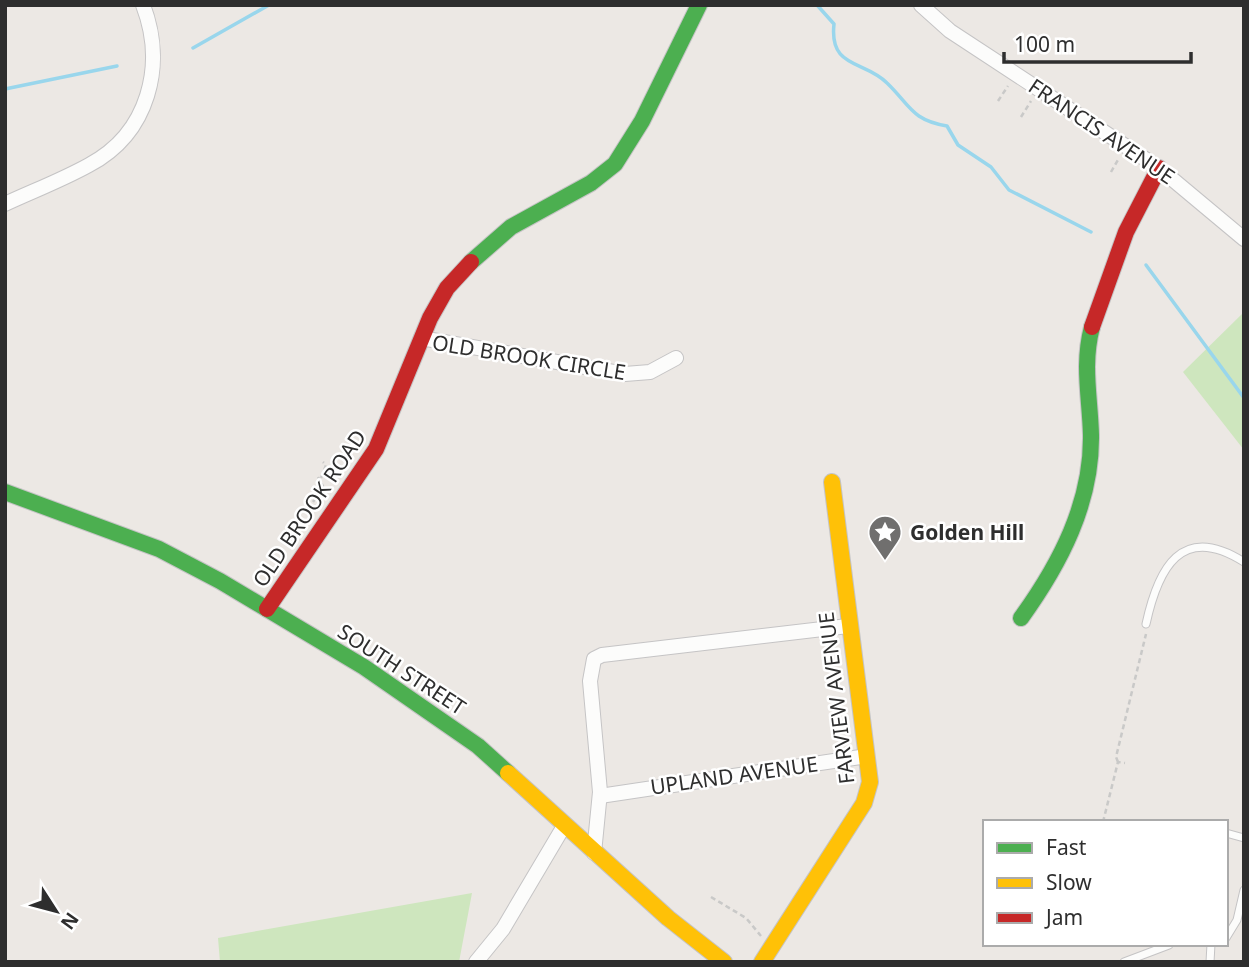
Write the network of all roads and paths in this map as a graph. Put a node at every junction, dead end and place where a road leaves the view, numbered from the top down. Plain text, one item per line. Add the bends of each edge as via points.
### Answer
1 (143, 5) edge
2 (699, 5) edge
3 (921, 5) edge
4 (1008, 86) dead end
5 (998, 101) dead end
6 (1031, 101) dead end
7 (1021, 117) dead end
8 (1119, 158) dead end
9 (1159, 168) junction
10 (1111, 172) dead end
11 (5, 204) edge
12 (1244, 239) edge
13 (421, 338) junction
14 (676, 358) dead end
15 (325, 463) dead end
16 (832, 482) dead end
17 (5, 492) edge
18 (313, 502) dead end
19 (1244, 562) edge
20 (267, 609) junction
21 (1021, 618) dead end
22 (1146, 624) joint
23 (848, 626) junction
24 (867, 755) junction
25 (1118, 762) junction
26 (1125, 763) dead end
27 (600, 796) junction
28 (1104, 820) edge
29 (564, 825) junction
30 (594, 853) junction
31 (1244, 890) edge
32 (712, 897) dead end
33 (1228, 935) edge
34 (761, 936) dead end
35 (1166, 946) edge
36 (476, 962) edge
37 (724, 962) edge
38 (762, 962) edge
39 (1124, 962) edge

1 - 11 street via 153,43 152,81 130,130 92,164
2 - 13 street, OLD BROOK ROAD via 642,121 615,164 488,245 447,288
3 - 9 street, FRANCIS AVENUE via 950,31
4 - 5 path
6 - 7 path
8 - 10 path
9 - 12 street, FRANCIS AVENUE
9 - 21 street via 1121,247 1088,343 1091,442 1076,523 1051,576
13 - 14 street, OLD BROOK CIRCLE via 625,374 650,372
13 - 20 street, OLD BROOK ROAD via 374,452
15 - 18 path via 319,478 322,489
16 - 23 street, FARVIEW AVENUE
17 - 20 street, SOUTH STREET via 159,549
19 - 22 lane via 1206,547 1189,548 1157,582
20 - 29 street, SOUTH STREET via 459,732
22 - 25 path
23 - 24 street, FARVIEW AVENUE
23 - 27 street via 602,655 593,661 590,681
24 - 27 street, UPLAND AVENUE
24 - 38 street, FARVIEW AVENUE via 870,779 865,800
25 - 26 path
25 - 28 path
27 - 30 street
29 - 30 street, SOUTH STREET
29 - 36 street via 503,929
30 - 37 street, SOUTH STREET
31 - 33 lane via 1237,920
32 - 34 path via 746,918
35 - 39 lane

